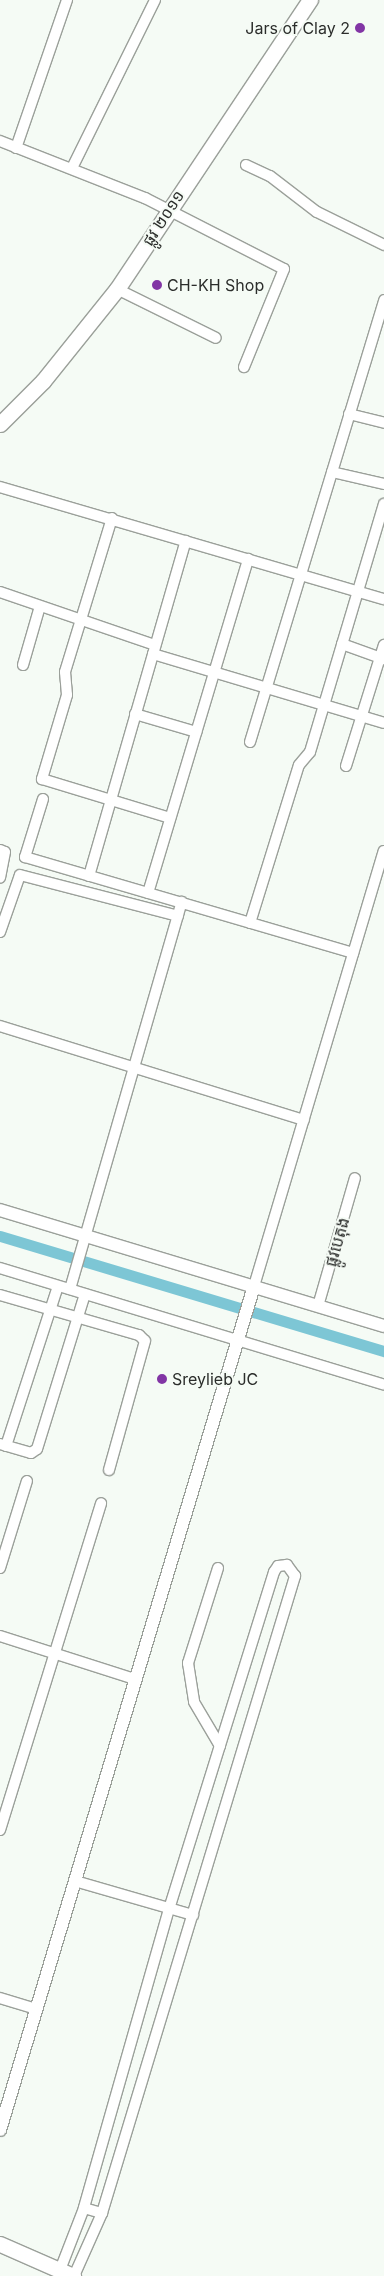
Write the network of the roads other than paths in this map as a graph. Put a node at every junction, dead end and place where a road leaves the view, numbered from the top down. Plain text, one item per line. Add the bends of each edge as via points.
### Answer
1 (67, 0) edge
2 (155, 0) edge
3 (310, 0) edge
4 (0, 141) edge
5 (16, 148) junction
6 (246, 165) dead end
7 (73, 166) junction
8 (168, 210) junction
9 (384, 245) edge
10 (117, 289) junction
11 (384, 300) edge
12 (382, 312) edge
13 (216, 338) dead end
14 (244, 367) dead end
15 (349, 414) junction
16 (384, 423) edge
17 (0, 424) edge
18 (332, 472) junction
19 (384, 484) edge
20 (0, 487) edge
21 (384, 504) edge
22 (112, 518) junction
23 (186, 541) junction
24 (248, 559) junction
25 (301, 575) junction
26 (358, 591) junction
27 (0, 592) edge
28 (384, 598) edge
29 (40, 606) junction
30 (80, 620) junction
31 (342, 644) junction
32 (384, 645) edge
33 (154, 649) junction
34 (382, 658) edge
35 (23, 665) dead end
36 (214, 673) junction
37 (266, 688) junction
38 (324, 706) junction
39 (135, 714) junction
40 (362, 716) junction
41 (384, 723) edge
42 (196, 732) junction
43 (250, 742) dead end
44 (346, 766) dead end
45 (43, 799) dead end
46 (109, 801) junction
47 (170, 818) junction
48 (2, 851) edge
49 (384, 851) edge
50 (89, 876) junction
51 (0, 878) edge
52 (148, 892) junction
53 (182, 902) junction
54 (178, 916) junction
55 (250, 923) junction
56 (0, 932) edge
57 (354, 953) junction
58 (0, 1026) edge
59 (133, 1066) junction
60 (304, 1120) junction
61 (356, 1178) dead end
62 (0, 1210) edge
63 (81, 1241) junction
64 (0, 1268) edge
65 (71, 1284) junction
66 (58, 1286) junction
67 (252, 1292) junction
68 (85, 1294) junction
69 (0, 1295) edge
70 (318, 1306) junction
71 (50, 1309) junction
72 (77, 1318) junction
73 (384, 1326) edge
74 (238, 1336) junction
75 (384, 1385) edge
76 (3, 1445) edge
77 (109, 1470) dead end
78 (27, 1481) dead end
79 (101, 1503) dead end
80 (0, 1568) edge
81 (218, 1568) dead end
82 (0, 1636) edge
83 (54, 1653) junction
84 (135, 1679) junction
85 (220, 1746) junction
86 (0, 1830) edge
87 (75, 1881) junction
88 (170, 1909) junction
89 (193, 1914) junction
90 (0, 1998) edge
91 (36, 2009) junction
92 (0, 2130) edge
93 (84, 2208) junction
94 (102, 2213) junction
95 (0, 2244) edge
96 (69, 2274) edge

1 - 5 street
2 - 7 street
3 - 8 main road, ផ្លូវ ២០១១
4 - 5 street
5 - 7 street
6 - 9 street via 270,176 317,212
7 - 8 street
8 - 10 main road, ផ្លូវ ២០១១
8 - 14 street via 286,270
10 - 13 street
10 - 17 main road, ផ្លូវ ២០១១ via 44,381
11 - 12 street
12 - 15 street
15 - 16 street
15 - 18 street
18 - 19 street
18 - 25 street
20 - 22 street
21 - 26 street
22 - 23 street
22 - 30 street
23 - 24 street
23 - 33 street
24 - 25 street
24 - 36 street
25 - 26 street
25 - 37 street
26 - 28 street
26 - 31 street
27 - 29 street
29 - 30 street
29 - 35 street
30 - 33 street
30 - 46 street via 65,672 67,695 42,780
31 - 34 street
31 - 38 street
32 - 34 street
33 - 36 street
33 - 39 street
34 - 40 street
36 - 37 street
36 - 42 street
37 - 38 street
37 - 43 street
38 - 40 street
38 - 55 street via 310,752 299,765
39 - 42 street
39 - 46 street
40 - 41 street
40 - 44 street
42 - 47 street
45 - 50 street via 25,857
46 - 47 street
46 - 50 street
47 - 52 street
48 - 51 street
49 - 57 street
50 - 52 street
52 - 53 street
53 - 54 street
53 - 55 street
54 - 56 street via 20,875
54 - 59 street
55 - 57 street
57 - 60 street
58 - 59 street
59 - 60 street
59 - 63 street
60 - 67 street
61 - 70 street, ផ្លូវបេតុង
62 - 63 street
63 - 65 street
63 - 67 street
64 - 66 street
65 - 66 street
65 - 68 street
66 - 71 street
67 - 70 street
67 - 74 street
68 - 72 street
68 - 74 street
69 - 71 street
70 - 73 street
71 - 72 street
71 - 76 street
72 - 76 street via 37,1449 31,1453
72 - 77 street via 139,1335 145,1341
74 - 75 street
74 - 84 street
78 - 80 street
79 - 83 street
81 - 85 street via 188,1672 194,1702
82 - 83 street
83 - 84 street
83 - 86 street
84 - 87 street
85 - 88 street
85 - 89 street via 274,1572 278,1566 287,1565 294,1576
87 - 88 street
87 - 91 street
88 - 89 street
88 - 93 street
89 - 94 street
90 - 91 street
91 - 92 street
93 - 94 street
93 - 96 street
94 - 96 street
95 - 96 main road

